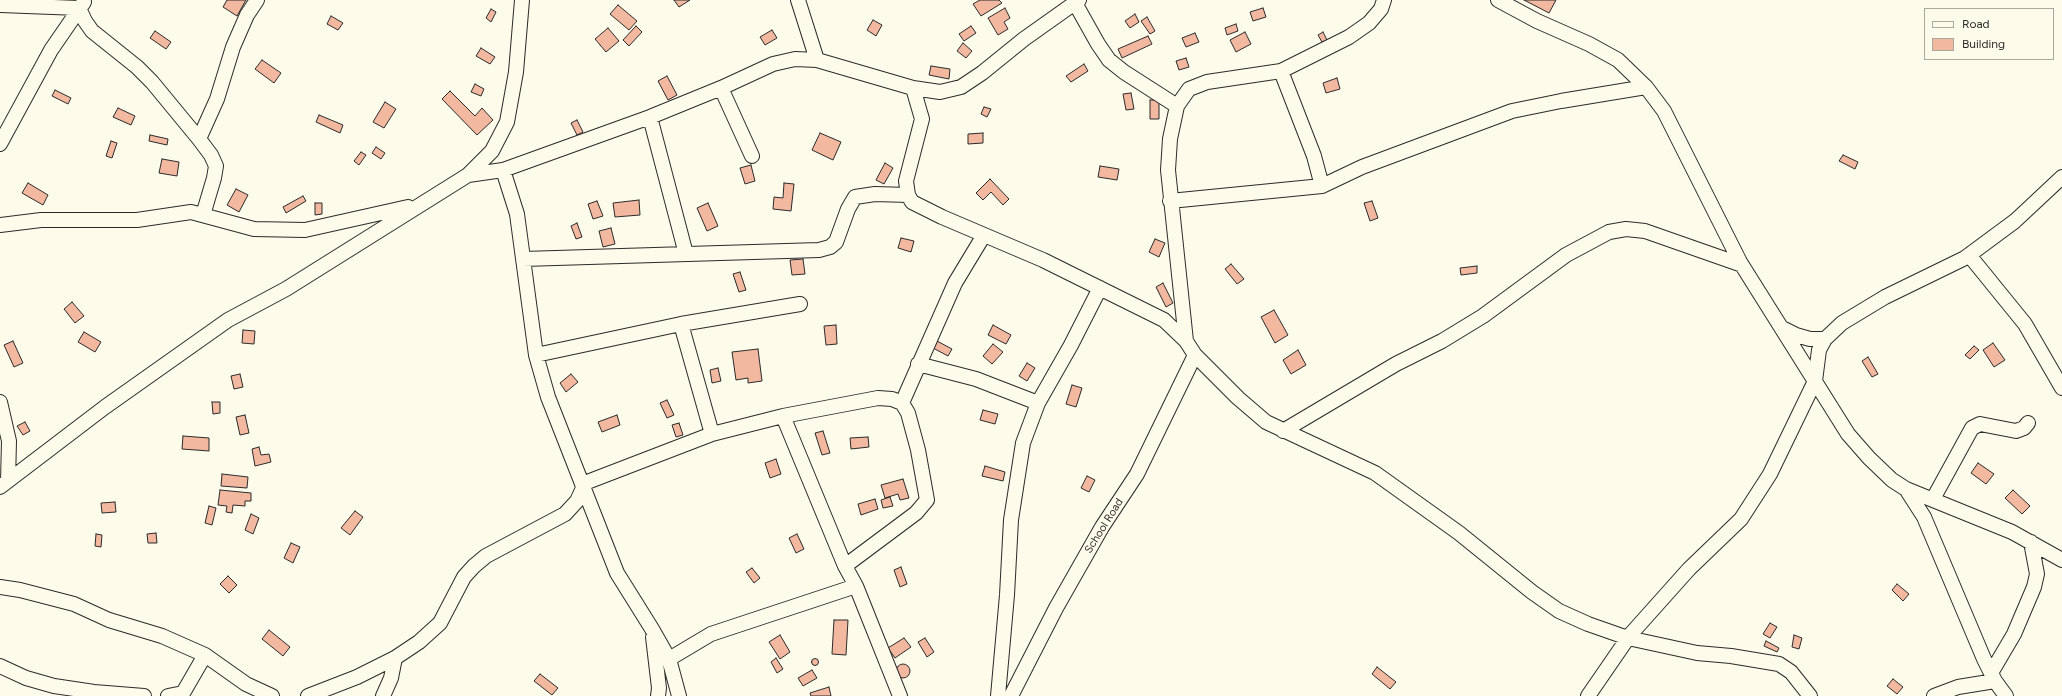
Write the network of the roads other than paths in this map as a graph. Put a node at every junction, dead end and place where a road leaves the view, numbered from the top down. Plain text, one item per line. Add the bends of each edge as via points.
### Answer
1 (257, 0) edge
2 (522, 0) edge
3 (798, 0) edge
4 (1384, 0) edge
5 (1498, 0) edge
6 (1077, 1) edge
7 (82, 4) edge
8 (0, 5) edge
9 (817, 60) junction
10 (1281, 71) junction
11 (1646, 87) junction
12 (721, 88) junction
13 (913, 88) junction
14 (1177, 106) junction
15 (650, 116) junction
16 (199, 139) junction
17 (0, 144) edge
18 (752, 156) dead end
19 (504, 170) junction
20 (468, 175) junction
21 (2062, 177) edge
22 (1322, 186) junction
23 (908, 195) junction
24 (1170, 201) junction
25 (418, 205) junction
26 (203, 215) junction
27 (0, 225) edge
28 (984, 235) junction
29 (686, 254) junction
30 (1969, 255) junction
31 (523, 259) junction
32 (1742, 265) junction
33 (1100, 288) junction
34 (800, 304) dead end
35 (681, 324) junction
36 (1782, 328) junction
37 (1825, 339) junction
38 (1186, 341) junction
39 (536, 355) junction
40 (1195, 355) junction
41 (918, 364) junction
42 (1815, 380) junction
43 (2062, 388) edge
44 (0, 402) edge
45 (902, 402) junction
46 (1038, 403) junction
47 (783, 416) junction
48 (2028, 423) dead end
49 (1283, 431) junction
50 (712, 434) junction
51 (4, 484) edge
52 (583, 486) junction
53 (1906, 489) junction
54 (1933, 499) junction
55 (2031, 542) junction
56 (2062, 560) edge
57 (845, 566) junction
58 (856, 586) junction
59 (0, 587) edge
60 (652, 629) junction
61 (1628, 638) junction
62 (205, 655) junction
63 (395, 658) junction
64 (669, 660) junction
65 (0, 666) edge
66 (1993, 677) junction
67 (93, 694) edge
68 (144, 696) edge
69 (168, 696) edge
70 (272, 696) edge
71 (308, 696) edge
72 (383, 696) edge
73 (658, 696) edge
74 (679, 696) edge
75 (900, 696) edge
76 (998, 696) edge
77 (1011, 696) edge
78 (1588, 696) edge
79 (1810, 696) edge
80 (1934, 696) edge
81 (2006, 696) edge

1 - 16 street via 247,15 233,47 217,100
2 - 20 street via 516,72 507,122 492,151
3 - 9 street
4 - 10 street via 1369,23 1349,37
5 - 11 street via 1618,60
6 - 13 street via 961,87 940,92
6 - 14 street via 1098,44 1109,60
7 - 8 street
7 - 16 street via 84,21 92,31 152,82
7 - 17 street via 51,50
9 - 12 street via 795,59 773,64
9 - 13 street
10 - 14 street via 1207,82 1189,89
10 - 22 street via 1314,156
11 - 22 street via 1512,111 1362,167
11 - 32 street via 1664,111
12 - 15 street
12 - 18 street
13 - 23 street via 922,119 906,181
14 - 24 street via 1170,139
15 - 19 street
15 - 29 street
16 - 26 street via 216,166
19 - 20 street
19 - 31 street via 517,214
20 - 25 street
21 - 30 street via 2015,220
22 - 24 street
23 - 28 street via 912,202 922,208
23 - 29 street via 875,194 855,197 836,242 830,248 766,253
24 - 38 street
25 - 26 street via 305,230 254,229
25 - 51 street via 286,289 228,320 105,407
26 - 27 street via 191,212 137,220 41,220
28 - 33 street
28 - 41 street via 955,283
29 - 31 street
30 - 37 street via 1885,297 1842,324
30 - 43 street via 2025,324
31 - 39 street
32 - 36 street
32 - 49 street via 1645,231 1626,229 1609,232 1566,255 1476,320
33 - 38 street via 1164,320
33 - 46 street via 1072,345
34 - 35 street
35 - 39 street
35 - 50 street
36 - 37 street via 1810,339
36 - 42 street
37 - 42 street via 1819,350
38 - 40 street
39 - 52 street via 548,397
40 - 49 street via 1260,418
40 - 77 street, School Road via 1137,474 1102,527 1056,608
41 - 45 street
41 - 46 street via 976,379
42 - 53 street via 1848,434 1892,480
42 - 61 street via 1770,474 1741,519 1689,569
44 - 51 street via 9,441
45 - 47 street via 878,398
45 - 57 street via 908,412 918,450 927,500 916,513
46 - 76 street via 1023,443 1011,520
47 - 50 street
47 - 57 street
48 - 54 street via 2016,431 1980,424 1972,428
49 - 61 street via 1375,473 1459,533 1559,611
50 - 52 street
52 - 60 street via 617,573
52 - 63 street via 576,501 565,514 486,556 474,566 464,577 440,623 420,642
53 - 54 street
53 - 66 street via 1924,517
54 - 55 street
55 - 56 street
55 - 66 street via 2038,574 2014,634
57 - 58 street
58 - 64 street via 711,634
58 - 75 street
59 - 62 street via 74,604 109,620 162,636
60 - 64 street
60 - 73 street
61 - 78 street
61 - 79 street via 1697,653 1779,664 1791,672
62 - 69 street via 183,693
62 - 70 street via 246,684
63 - 71 street via 333,688
63 - 72 street via 391,678
64 - 74 street
65 - 67 street via 26,678
66 - 80 street
66 - 81 street
67 - 68 street

